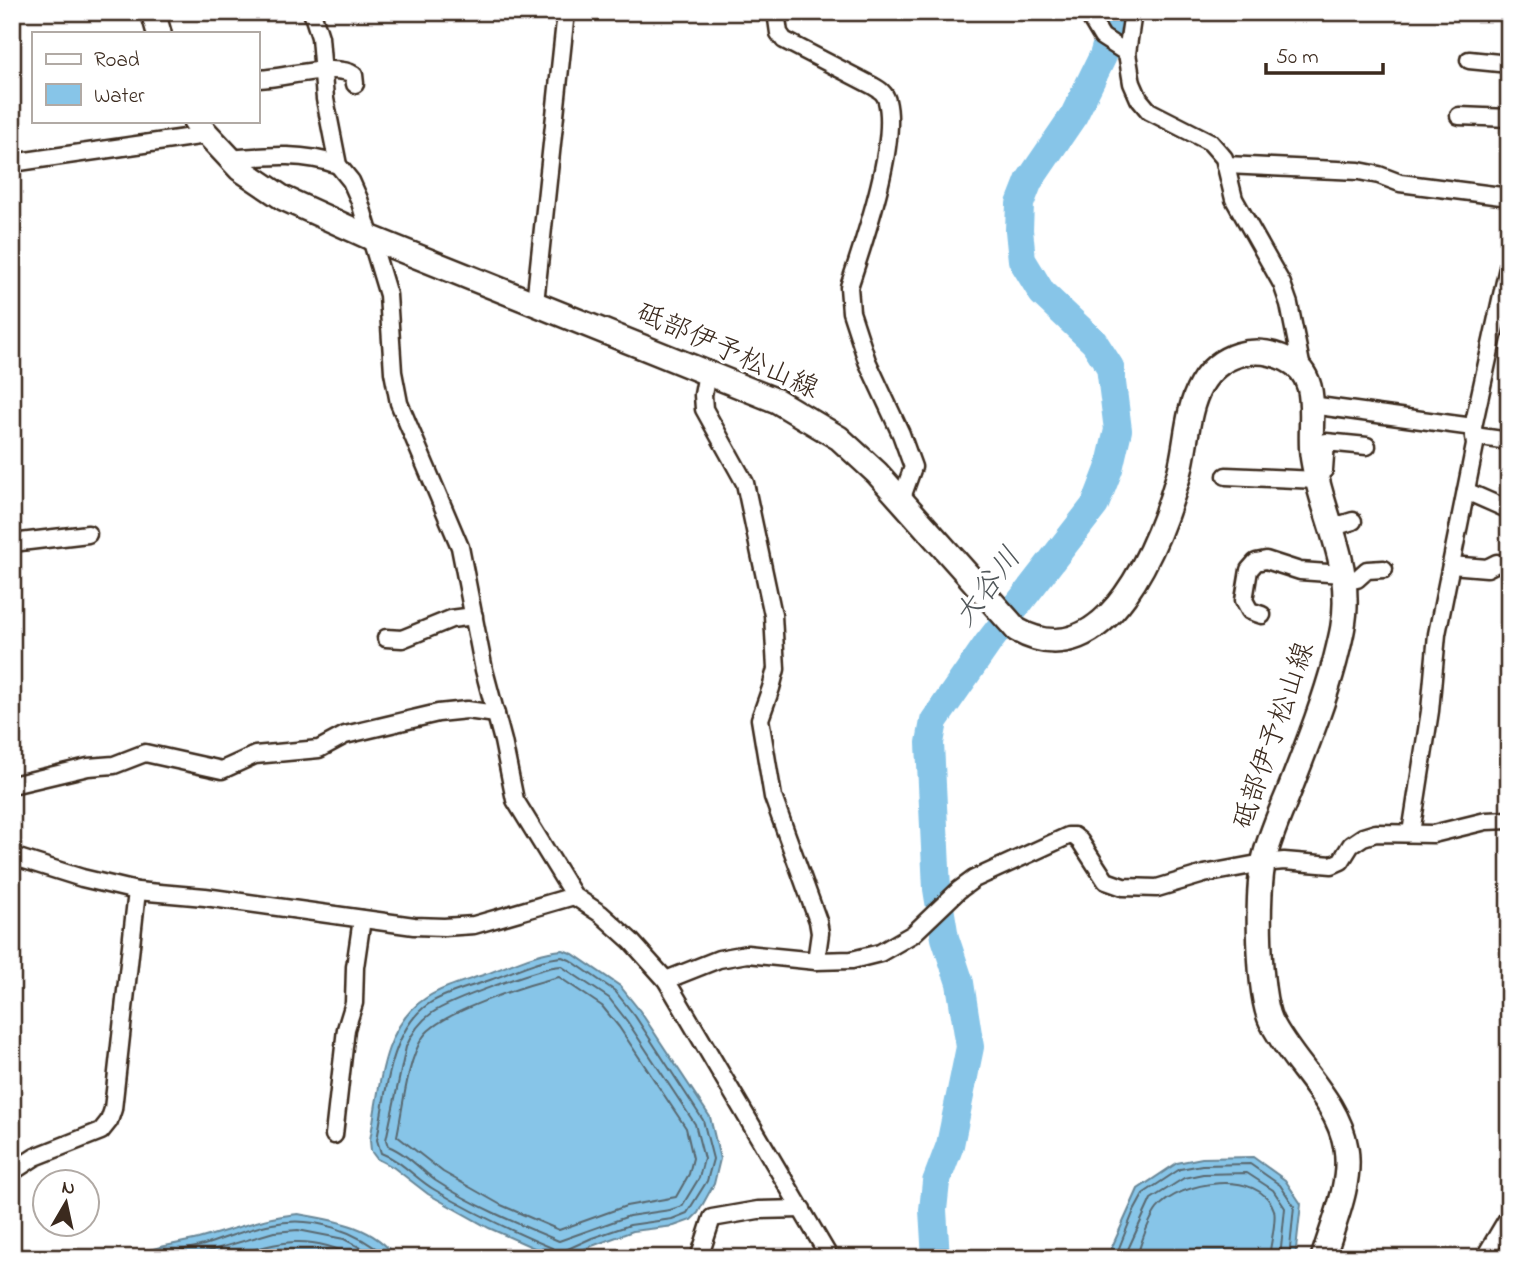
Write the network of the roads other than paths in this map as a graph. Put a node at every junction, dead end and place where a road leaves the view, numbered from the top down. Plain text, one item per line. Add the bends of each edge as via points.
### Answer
1 (153, 12) edge
2 (312, 12) edge
3 (566, 12) edge
4 (776, 12) edge
5 (1087, 12) edge
6 (1133, 12) edge
7 (159, 32) edge
8 (1115, 45) junction
9 (1469, 60) dead end
10 (1509, 64) edge
11 (323, 72) junction
12 (259, 79) edge
13 (355, 84) dead end
14 (1460, 116) dead end
15 (1509, 118) edge
16 (200, 128) edge
17 (229, 159) junction
18 (12, 163) edge
19 (338, 164) junction
20 (1226, 164) junction
21 (1509, 197) edge
22 (369, 237) junction
23 (1509, 263) edge
24 (535, 303) junction
25 (1302, 369) junction
26 (707, 373) junction
27 (1311, 405) junction
28 (1473, 432) junction
29 (1509, 441) edge
30 (1367, 446) dead end
31 (1226, 476) dead end
32 (1316, 476) junction
33 (1466, 491) junction
34 (901, 500) junction
35 (1509, 510) edge
36 (1353, 521) dead end
37 (1330, 528) junction
38 (88, 534) dead end
39 (12, 543) edge
40 (1497, 563) dead end
41 (1451, 565) junction
42 (1384, 569) dead end
43 (1343, 578) junction
44 (1262, 615) dead end
45 (474, 616) junction
46 (386, 638) dead end
47 (496, 714) junction
48 (12, 785) edge
49 (1509, 820) edge
50 (1410, 833) junction
51 (12, 856) edge
52 (1263, 863) junction
53 (137, 891) junction
54 (573, 896) junction
55 (362, 919) junction
56 (816, 961) junction
57 (666, 980) junction
58 (334, 1135) dead end
59 (12, 1172) edge
60 (802, 1209) junction
61 (1509, 1216) edge
62 (699, 1258) edge
63 (830, 1258) edge
64 (1323, 1258) edge
65 (1484, 1258) edge

1 - 7 main road
2 - 11 street
3 - 24 street
4 - 34 street via 784,40 873,86 886,99 887,140 848,299 867,361 913,467
5 - 8 street
6 - 8 street
8 - 20 street via 1149,111 1210,142
9 - 10 street
11 - 12 street
11 - 13 street via 348,71
11 - 19 street
14 - 15 street
16 - 17 main road, 砥部伊予松山線
16 - 18 street
17 - 19 street via 303,156
17 - 22 main road, 砥部伊予松山線 via 283,198
19 - 22 street via 351,181
20 - 21 street via 1359,171 1399,183
20 - 25 street via 1234,199 1282,284
22 - 24 main road, 砥部伊予松山線
22 - 45 street via 388,295 393,372 400,403 460,547
23 - 28 street
24 - 26 main road, 砥部伊予松山線
25 - 27 main road, 砥部伊予松山線 via 1309,381
25 - 34 main road, 砥部伊予松山線 via 1259,351 1225,360 1208,375 1194,401 1181,469 1157,537 1109,616 1073,640 1045,641 1017,629
26 - 34 main road, 砥部伊予松山線 via 777,401 819,425 847,445
26 - 56 street via 704,409 745,483 773,615 776,669 760,719 761,735 773,797 818,921
27 - 28 street
27 - 32 main road, 砥部伊予松山線
28 - 29 street
28 - 33 street via 1475,445
30 - 32 street via 1326,442 1324,470
31 - 32 street
32 - 37 main road, 砥部伊予松山線
33 - 35 street
33 - 41 street
36 - 37 street
37 - 43 main road, 砥部伊予松山線
38 - 39 street
40 - 41 street via 1487,568
41 - 50 street
42 - 43 street via 1367,570 1357,579
43 - 44 street via 1256,562 1249,570 1244,600 1250,611
43 - 52 main road, 砥部伊予松山線 via 1344,615 1328,688
45 - 46 street via 451,619 402,639
45 - 47 street
47 - 48 street via 438,713 345,735 319,749 254,755 222,770 145,753 114,765
47 - 54 street via 515,800
49 - 50 street via 1433,834
50 - 52 street via 1363,837 1332,865
51 - 53 street
52 - 56 street via 1157,888 1122,887 1106,881 1080,841 1068,836 974,879 898,944 880,953
52 - 64 main road, 砥部伊予松山線 via 1260,907 1271,1021 1326,1101 1342,1129 1347,1152 1346,1173
53 - 55 street
53 - 59 street via 108,1121 101,1131 36,1157
54 - 55 street via 474,925 414,926
54 - 57 street via 631,941
55 - 58 street
56 - 57 street via 747,954 719,958
57 - 60 street
60 - 62 street via 712,1218
60 - 63 street
61 - 65 street

